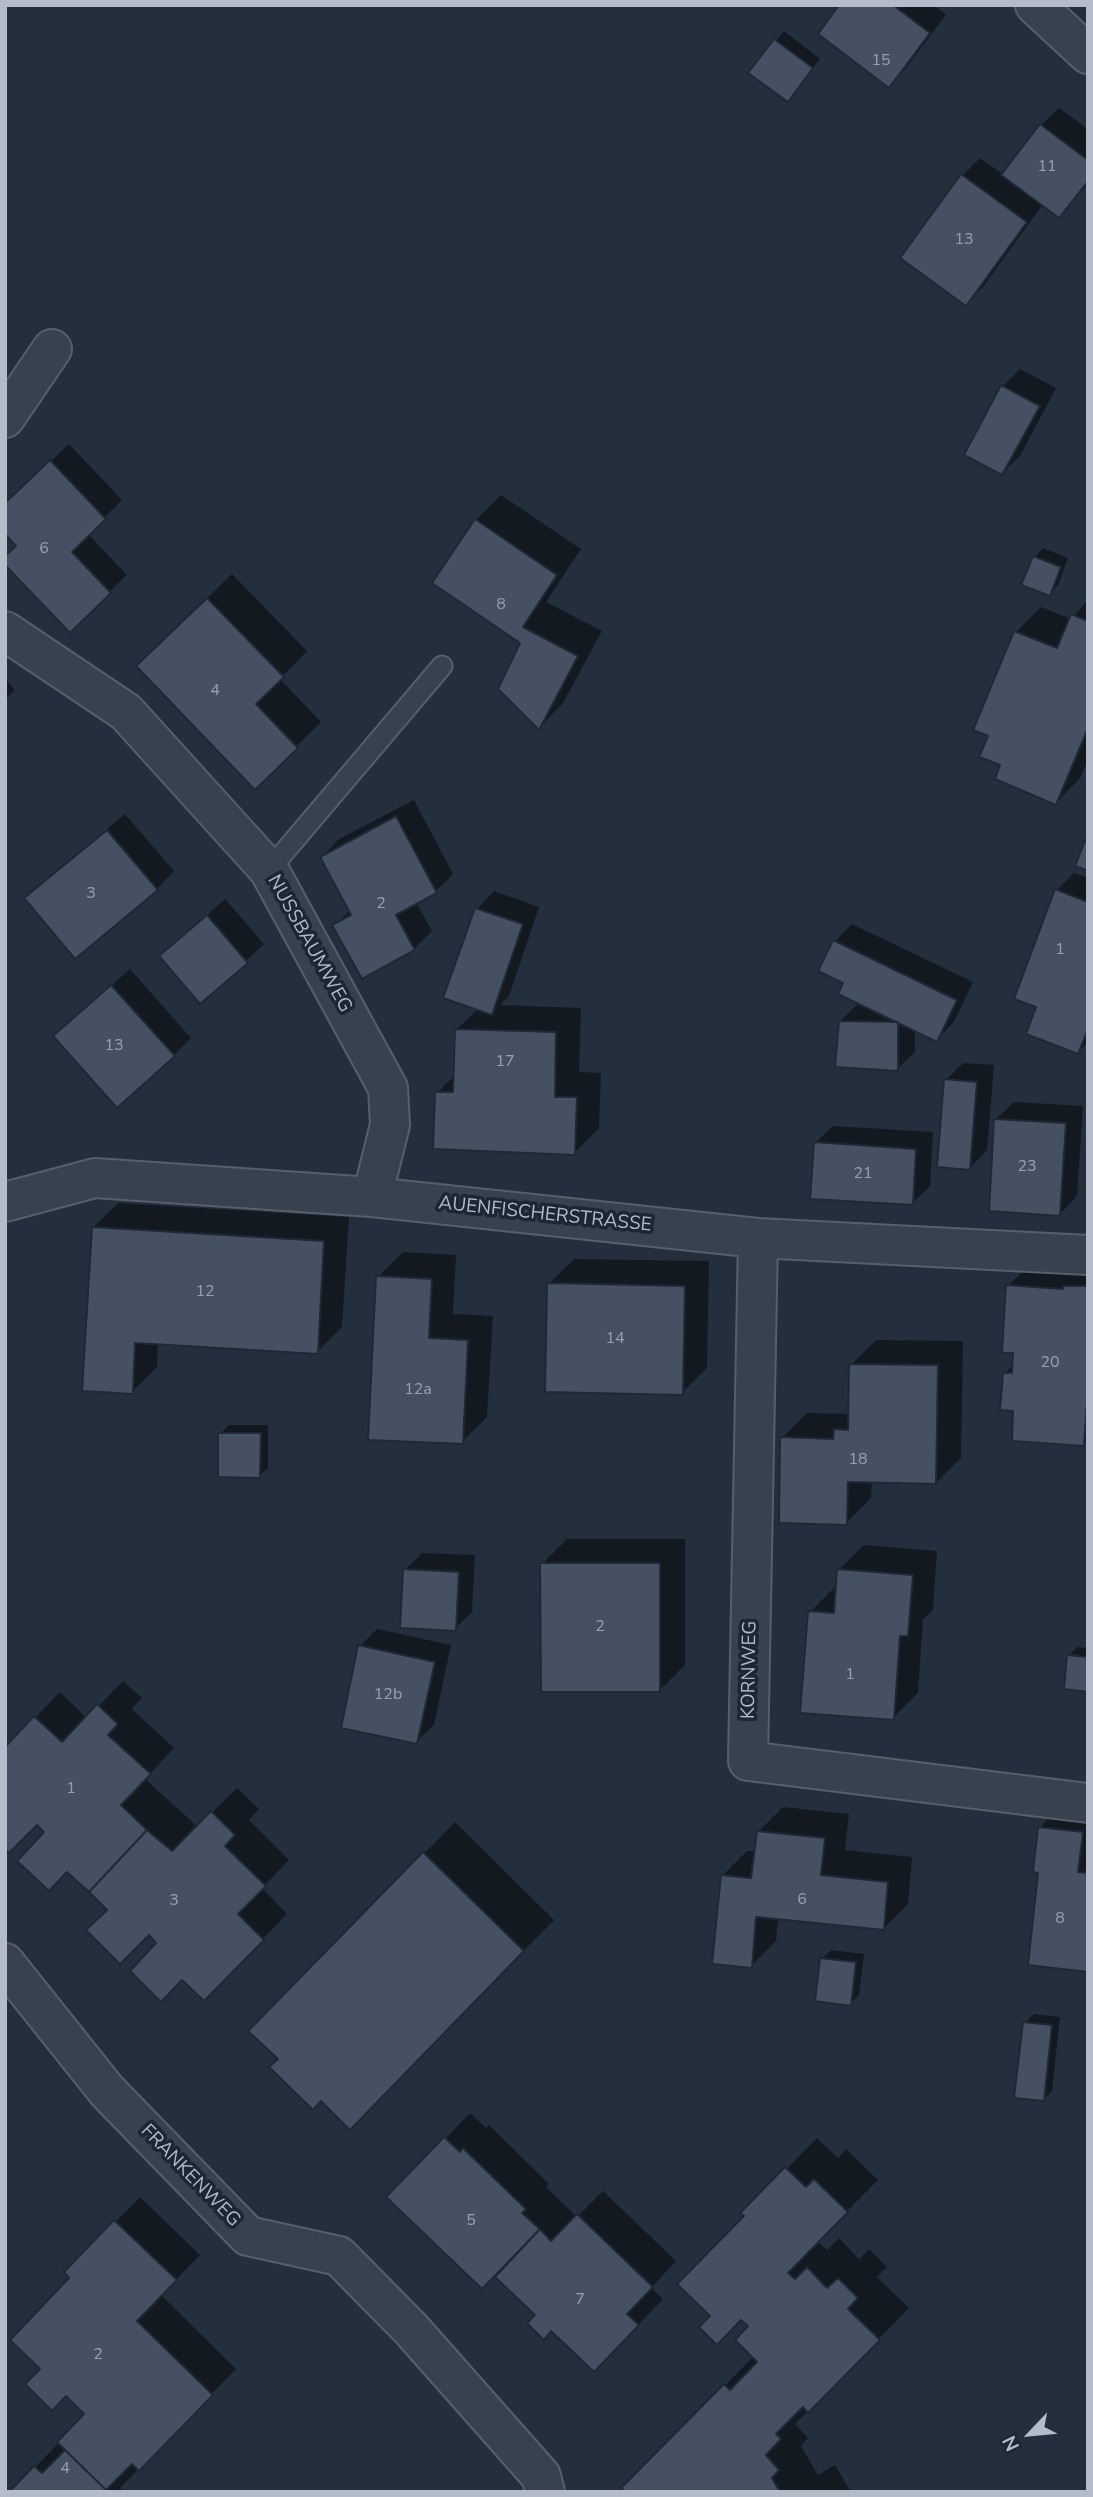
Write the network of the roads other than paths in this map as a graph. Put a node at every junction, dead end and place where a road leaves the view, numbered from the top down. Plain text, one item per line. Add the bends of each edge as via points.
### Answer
1 (1035, 5) edge
2 (1088, 54) edge
3 (52, 349) dead end
4 (5, 418) edge
5 (5, 631) edge
6 (442, 666) dead end
7 (269, 870) junction
8 (372, 1197) junction
9 (5, 1202) edge
10 (758, 1238) junction
11 (1088, 1255) edge
12 (1088, 1803) edge
13 (5, 1963) edge
14 (545, 2492) edge

1 - 2 street
3 - 4 street
5 - 7 street, NUSSBAUMWEG via 126,712
6 - 7 lane
7 - 8 street, NUSSBAUMWEG via 388,1088 390,1125
8 - 9 street, AUENFISCHERSTRASSE via 95,1178
8 - 10 street, AUENFISCHERSTRASSE
10 - 11 street, AUENFISCHERSTRASSE
10 - 12 street, KORNWEG via 748,1761
13 - 14 street, FRANKENWEG via 107,2091 248,2236 339,2256 411,2329 541,2476

